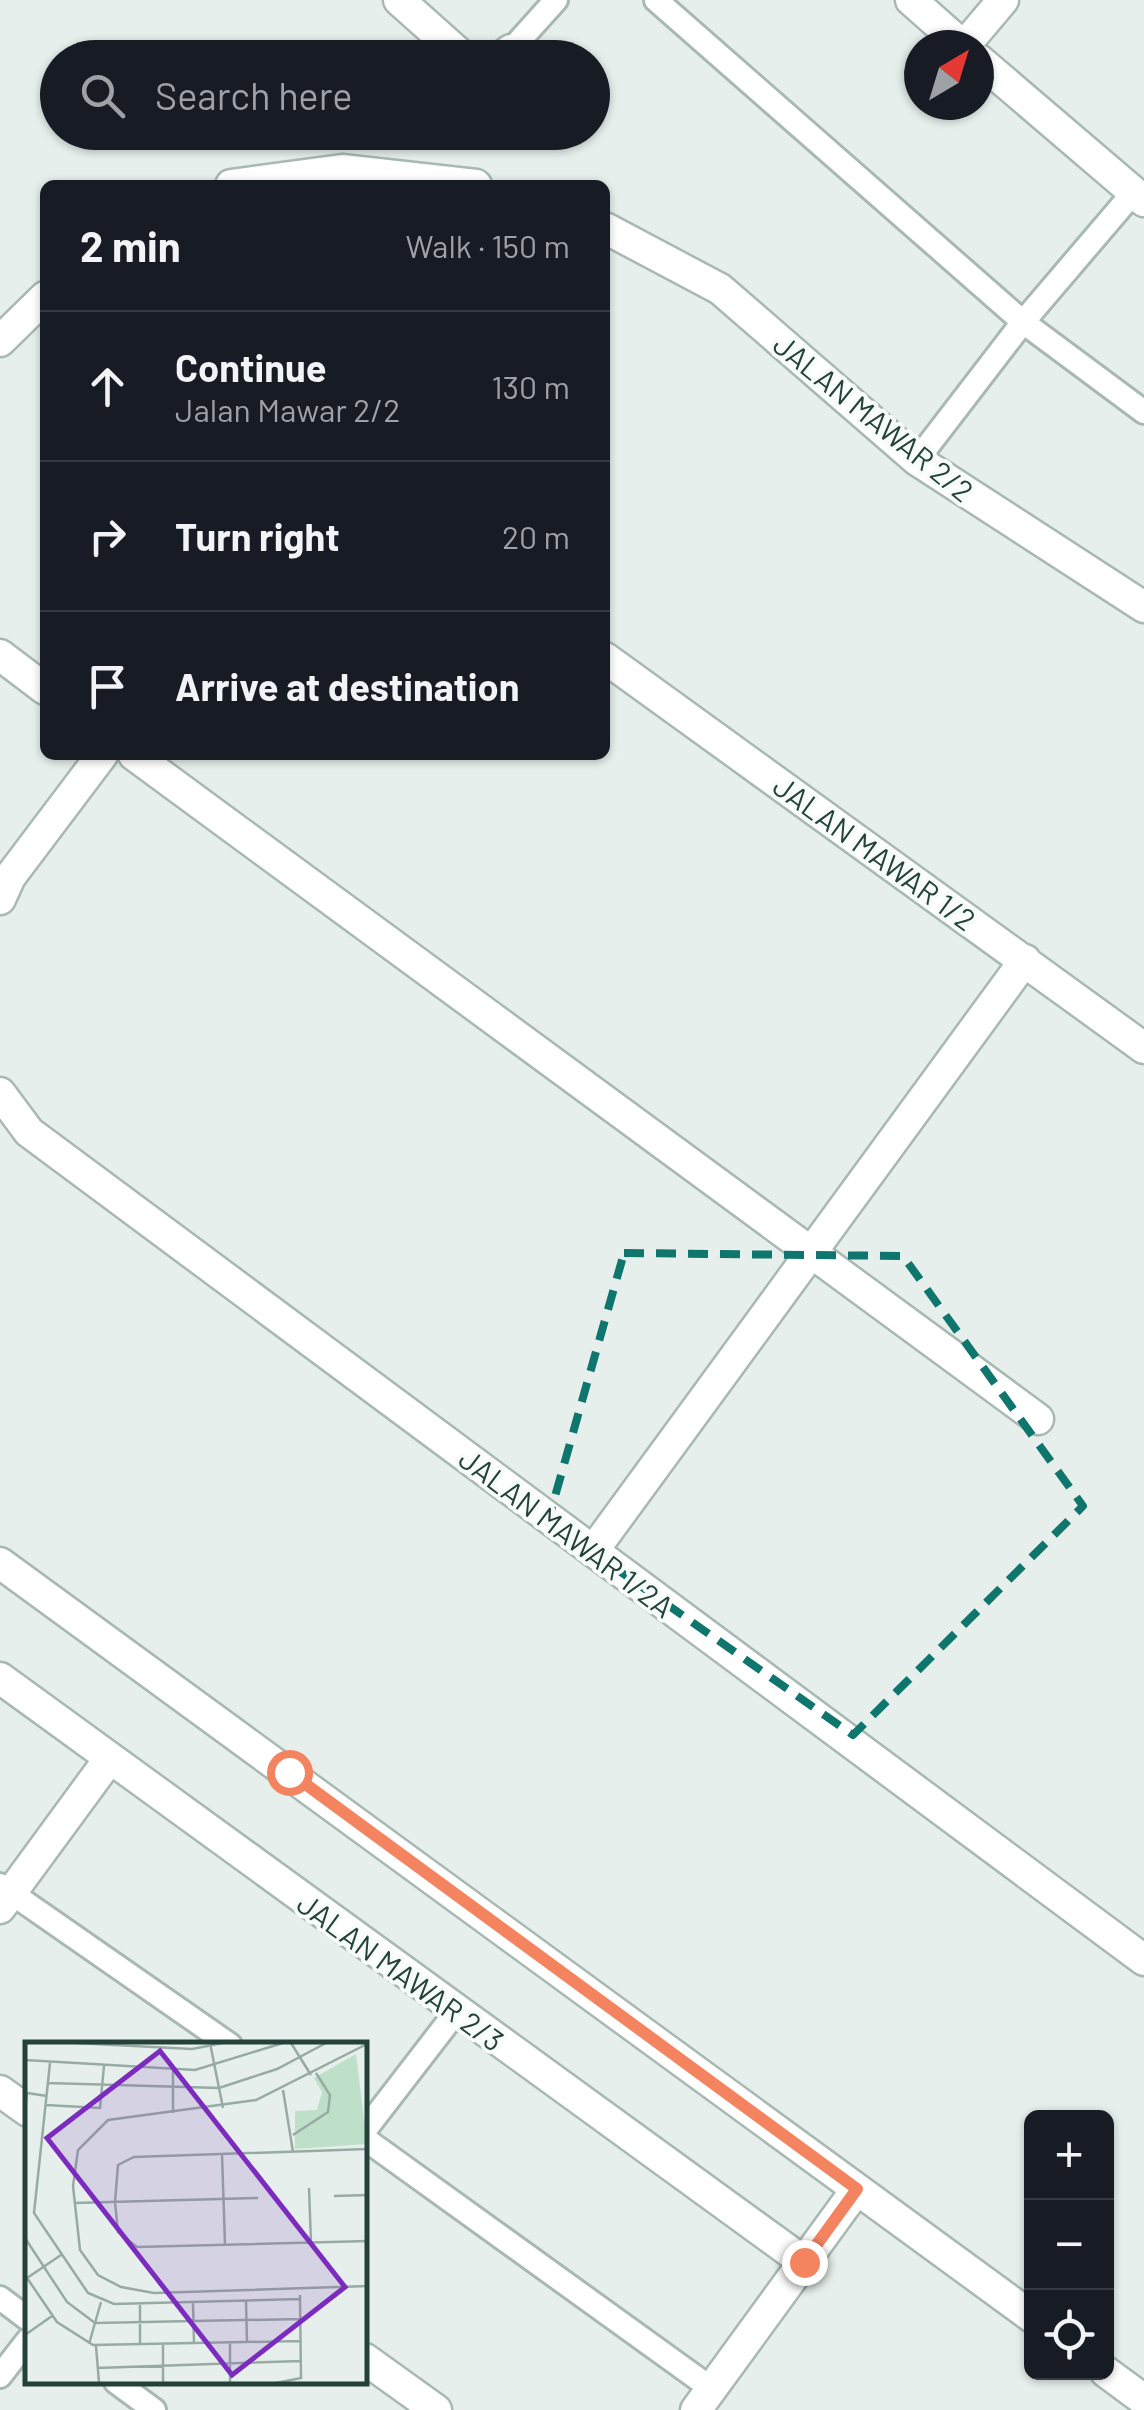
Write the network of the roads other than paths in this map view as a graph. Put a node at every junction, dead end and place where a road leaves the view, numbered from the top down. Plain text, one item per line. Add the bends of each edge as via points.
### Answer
1 (399, 0) edge
2 (556, 0) edge
3 (656, 0) edge
4 (911, 0) edge
5 (1002, 0) edge
6 (946, 30) edge
7 (977, 30) edge
8 (444, 40) edge
9 (518, 40) edge
10 (994, 73) edge
11 (268, 180) edge
12 (431, 180) edge
13 (1139, 197) edge
14 (610, 231) edge
15 (40, 301) edge
16 (1023, 322) junction
17 (0, 341) edge
18 (1144, 412) edge
19 (917, 460) junction
20 (1144, 606) edge
21 (0, 655) edge
22 (610, 662) edge
23 (40, 685) edge
24 (98, 760) edge
25 (141, 760) edge
26 (0, 899) edge
27 (1025, 960) junction
28 (1144, 1048) edge
29 (0, 1093) edge
30 (810, 1254) junction
31 (1038, 1419) dead end
32 (593, 1551) junction
33 (0, 1564) edge
34 (0, 1678) edge
35 (110, 1758) junction
36 (4, 1896) edge
37 (1144, 1960) edge
38 (456, 2012) junction
39 (225, 2042) edge
40 (0, 2091) edge
41 (25, 2109) edge
42 (368, 2126) edge
43 (368, 2141) edge
44 (857, 2189) junction
45 (804, 2262) junction
46 (0, 2298) edge
47 (1024, 2311) edge
48 (25, 2316) edge
49 (25, 2344) edge
50 (368, 2361) edge
51 (0, 2376) edge
52 (1114, 2378) edge
53 (120, 2385) edge
54 (704, 2400) edge
55 (1144, 2400) edge
56 (154, 2410) edge
57 (436, 2410) edge

1 - 8 street
2 - 9 lane
3 - 16 lane
4 - 6 street
5 - 7 street
10 - 13 street
11 - 12 street via 342,170
13 - 16 lane
14 - 19 street, JALAN MAWAR 2/2 via 720,289
15 - 17 street
16 - 18 lane
16 - 19 lane
19 - 20 street, JALAN MAWAR 2/2
21 - 23 street
22 - 27 street, JALAN MAWAR 1/2
24 - 26 street
25 - 30 street
27 - 28 street, JALAN MAWAR 1/2
27 - 30 street
29 - 32 street, JALAN MAWAR 1/2A via 30,1132
30 - 31 street
30 - 32 street
32 - 37 street, JALAN MAWAR 1/2A
33 - 44 street
34 - 35 street, JALAN MAWAR 2/3
35 - 36 street
35 - 38 street, JALAN MAWAR 2/3
36 - 39 lane
38 - 42 lane
38 - 45 street, JALAN MAWAR 2/3
40 - 41 street
43 - 54 lane
44 - 45 street
44 - 47 street
45 - 54 street
46 - 48 lane
49 - 51 lane
50 - 57 street
52 - 55 street
53 - 56 lane

